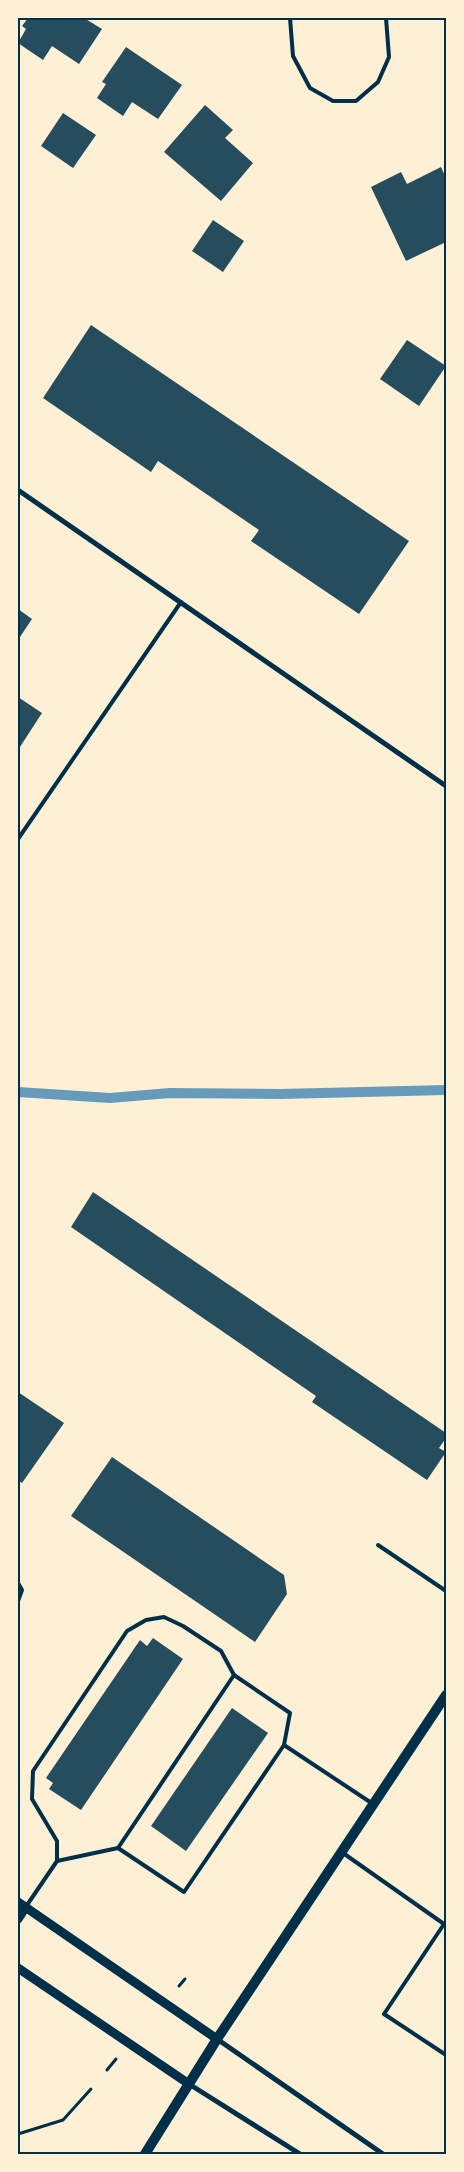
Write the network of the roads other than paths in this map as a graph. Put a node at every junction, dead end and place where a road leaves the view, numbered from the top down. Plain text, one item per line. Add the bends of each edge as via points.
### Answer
1 (290, 18) edge
2 (386, 18) edge
3 (18, 490) edge
4 (181, 602) junction
5 (446, 786) edge
6 (18, 838) edge
7 (378, 1544) dead end
8 (18, 1583) edge
9 (446, 1591) edge
10 (18, 1601) edge
11 (234, 1675) junction
12 (446, 1695) edge
13 (284, 1745) junction
14 (373, 1804) junction
15 (118, 1848) junction
16 (341, 1852) junction
17 (58, 1862) junction
18 (21, 1905) edge
19 (18, 1919) edge
20 (445, 1922) edge
21 (18, 1968) edge
22 (217, 2039) junction
23 (446, 2055) edge
24 (189, 2084) junction
25 (145, 2154) edge
26 (300, 2154) edge
27 (383, 2154) edge

1 - 2 lane via 293,56 310,88 333,101 356,101 378,82 389,56
3 - 4 street
4 - 5 street
4 - 6 lane
7 - 9 lane
8 - 10 lane via 22,1590
11 - 13 lane via 290,1712
11 - 15 lane
11 - 17 lane via 221,1651 184,1626 164,1617 146,1620 127,1631 33,1771 32,1799 57,1841
12 - 14 main road
13 - 14 lane
13 - 15 lane via 184,1892
14 - 16 main road
15 - 17 lane
16 - 20 lane
16 - 22 main road
17 - 18 lane
18 - 19 street
18 - 22 street
20 - 23 lane via 384,2014
21 - 24 street
22 - 24 main road
22 - 27 street
24 - 25 main road
24 - 26 street

